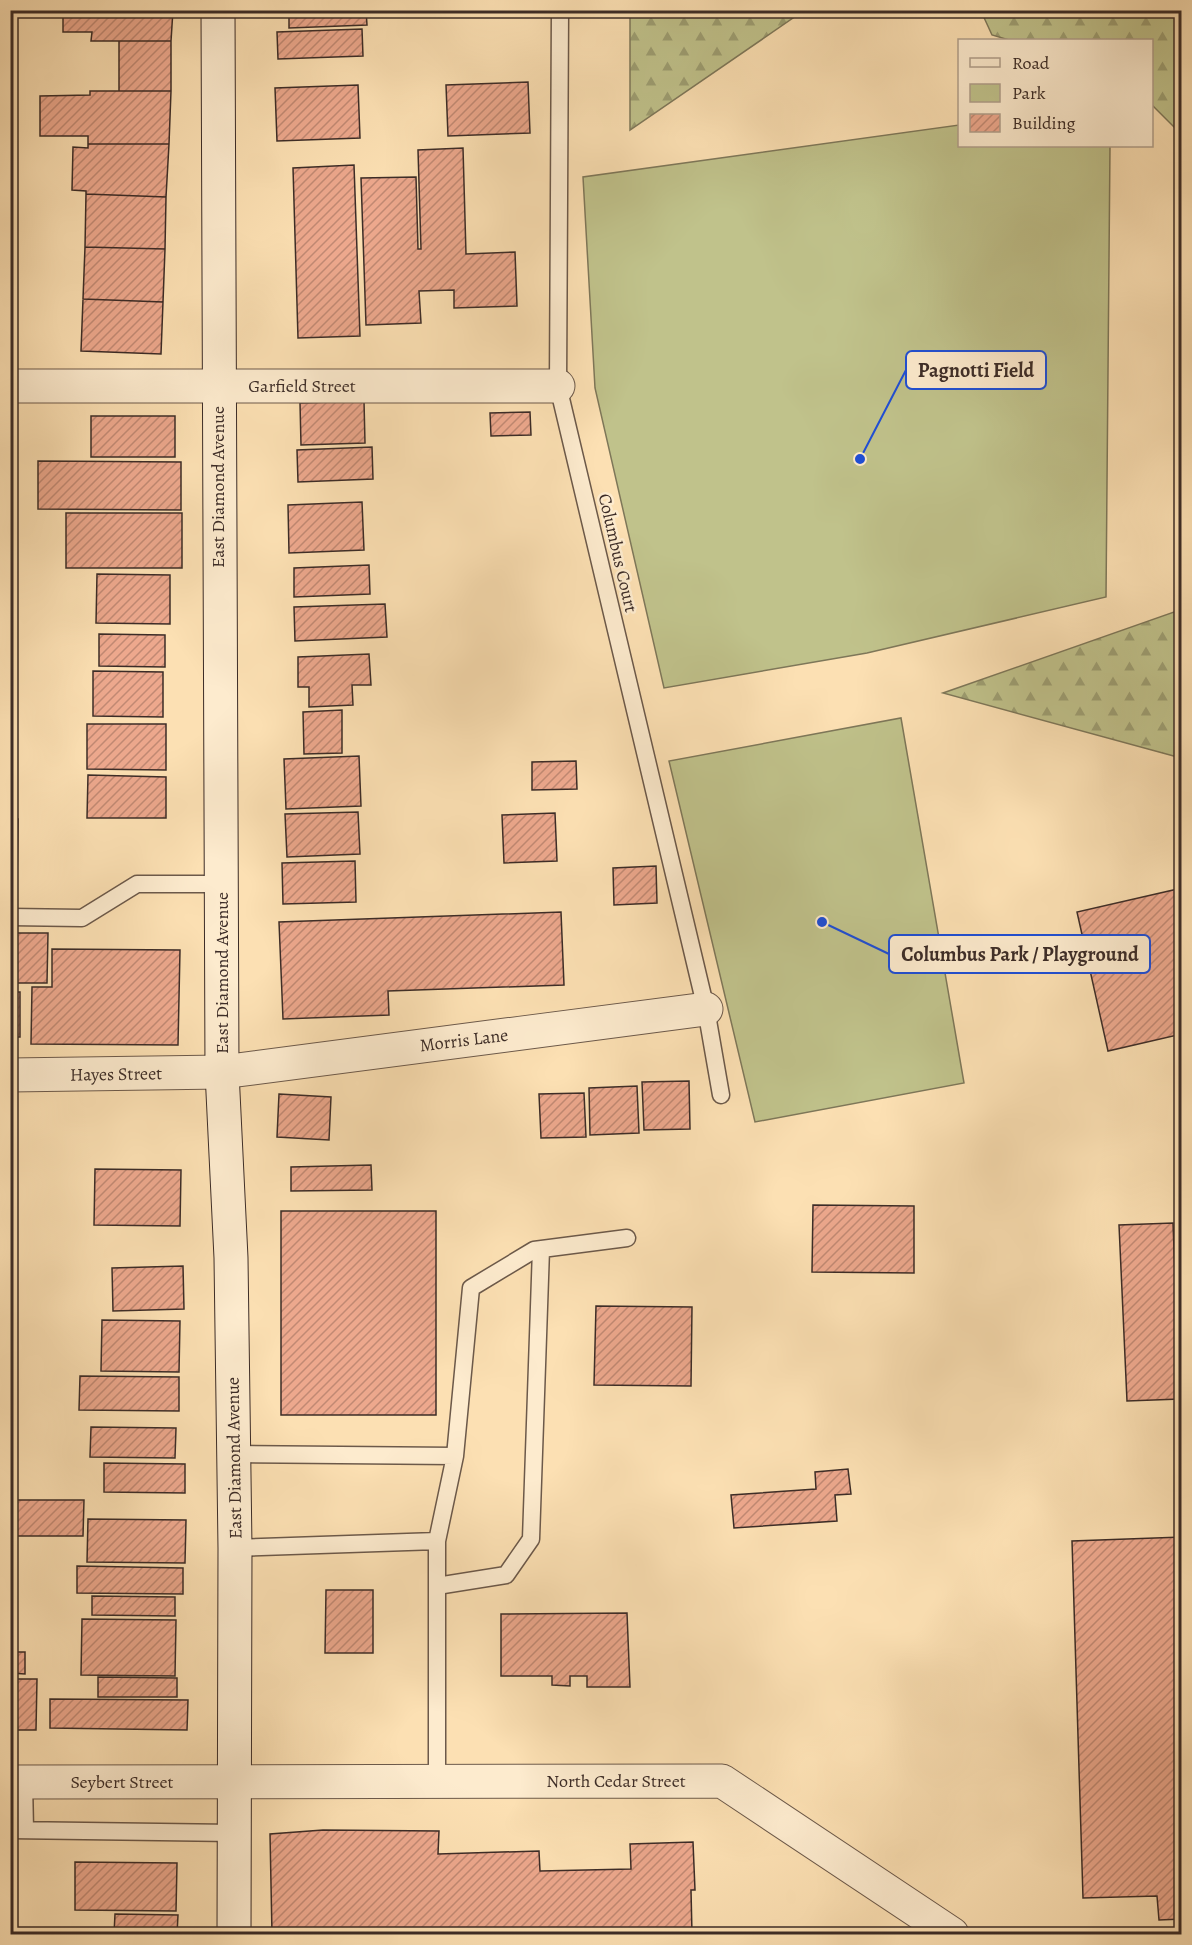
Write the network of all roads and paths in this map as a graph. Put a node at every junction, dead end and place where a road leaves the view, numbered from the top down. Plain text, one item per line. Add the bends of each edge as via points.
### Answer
1 (218, 10) edge
2 (560, 10) edge
3 (10, 386) edge
4 (218, 386) junction
5 (558, 386) junction
6 (221, 884) junction
7 (10, 917) edge
8 (706, 1009) junction
9 (222, 1072) junction
10 (10, 1075) edge
11 (721, 1095) dead end
12 (627, 1238) dead end
13 (541, 1249) junction
14 (234, 1454) junction
15 (455, 1456) junction
16 (437, 1541) junction
17 (235, 1548) junction
18 (437, 1586) junction
19 (437, 1780) junction
20 (17, 1782) edge
21 (234, 1782) junction
22 (18, 1830) edge
23 (234, 1833) junction
24 (234, 1935) edge
25 (952, 1935) edge

1 - 4 street, East Diamond Avenue
2 - 5 lane, Columbus Court
3 - 4 street, Garfield Street
4 - 5 street, Garfield Street
4 - 6 street, East Diamond Avenue
5 - 8 lane, Columbus Court
6 - 7 lane via 136,884 82,918
6 - 9 street, East Diamond Avenue
8 - 9 street, Morris Lane
8 - 11 lane, Columbus Court
9 - 10 street, Hayes Street
9 - 14 street, East Diamond Avenue via 231,1258
12 - 13 lane
13 - 15 lane via 471,1288
13 - 18 lane via 531,1539 506,1575
14 - 15 lane
14 - 17 street, East Diamond Avenue
15 - 16 lane
16 - 17 lane
16 - 18 lane
17 - 21 street, East Diamond Avenue
18 - 19 lane
19 - 21 street, North Cedar Street
19 - 25 street, North Cedar Street via 722,1781
20 - 21 street, Seybert Street
20 - 22 lane
21 - 23 street, East Diamond Avenue
22 - 23 lane
23 - 24 street, East Diamond Avenue

